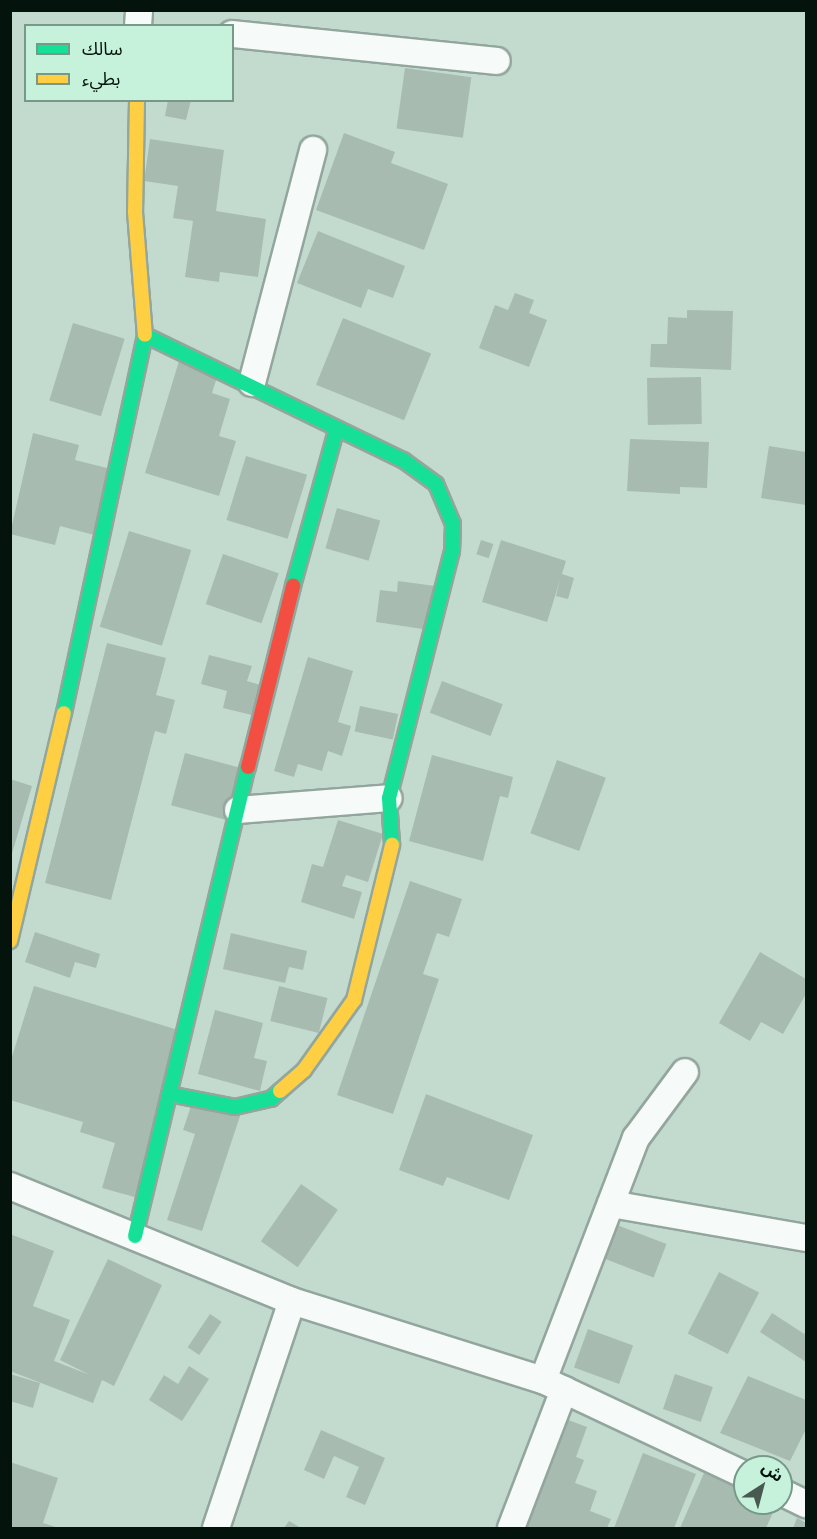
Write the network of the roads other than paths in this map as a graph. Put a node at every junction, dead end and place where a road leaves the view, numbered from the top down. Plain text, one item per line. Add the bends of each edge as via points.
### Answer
1 (234, 34) edge
2 (497, 61) dead end
3 (137, 102) edge
4 (313, 150) dead end
5 (145, 335) junction
6 (252, 383) junction
7 (336, 431) junction
8 (389, 798) junction
9 (238, 810) junction
10 (10, 941) edge
11 (685, 1072) dead end
12 (169, 1094) junction
13 (10, 1186) edge
14 (611, 1204) junction
15 (135, 1236) junction
16 (807, 1238) edge
17 (292, 1301) junction
18 (554, 1385) junction
19 (733, 1469) edge
20 (793, 1498) edge
21 (807, 1504) edge
22 (216, 1528) edge
23 (511, 1528) edge

1 - 2 street
3 - 5 street via 135,212
4 - 6 street
5 - 6 street
5 - 10 street via 94,589
6 - 7 street
7 - 8 street via 403,460 436,484 453,524 452,551
7 - 9 street
8 - 9 street
8 - 12 street via 387,866 354,1000 338,1029 271,1099 236,1107
9 - 12 street
11 - 14 street via 636,1138
12 - 15 street
13 - 15 street
14 - 16 street
14 - 18 street
15 - 17 street
17 - 18 street
17 - 22 street
18 - 19 street
18 - 23 street
20 - 21 street

